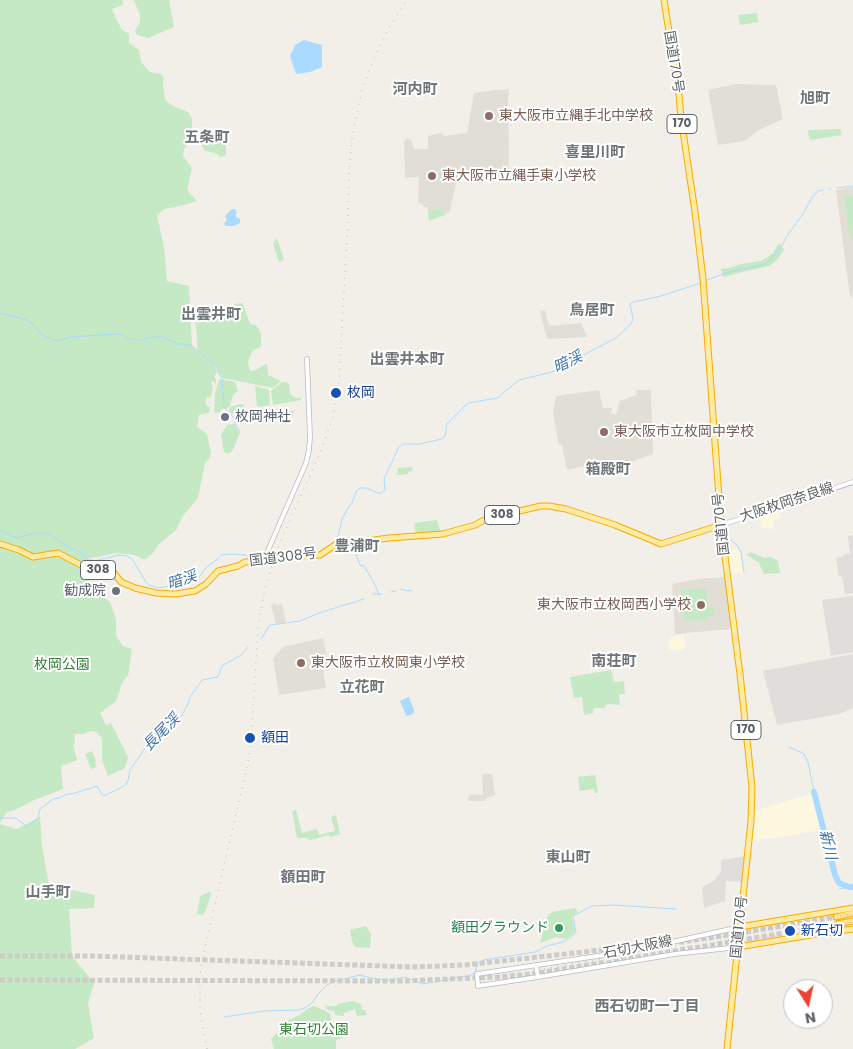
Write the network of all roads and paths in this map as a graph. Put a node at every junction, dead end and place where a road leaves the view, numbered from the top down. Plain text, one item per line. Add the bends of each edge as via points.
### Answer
1 (664, 0) edge
2 (307, 359) dead end
3 (853, 482) edge
4 (721, 525) junction
5 (0, 544) edge
6 (265, 559) junction
7 (853, 908) edge
8 (853, 914) edge
9 (836, 917) tunnel mouth
10 (853, 922) edge
11 (837, 924) tunnel mouth
12 (740, 927) junction
13 (853, 929) edge
14 (738, 948) junction
15 (536, 965) junction
16 (538, 977) junction
17 (727, 1049) edge

1 - 4 highway, 国道170号 / 170 via 704,282
2 - 6 main road via 309,450
3 - 4 main road, 大阪枚岡奈良線
4 - 6 highway, 国道308号 / 308 via 662,544 616,525 549,506 502,515 443,534 349,541 338,543 320,555
4 - 12 highway, 国道170号 / 170 via 752,787
5 - 6 highway, 国道308号 / 308 via 33,557 58,553 83,566 114,573 121,582 149,592 175,594 195,591 218,571
7 - 12 highway
8 - 9 highway
10 - 11 highway
12 - 14 highway, 国道170号 / 170
12 - 15 main road, 石切大阪線 via 631,951
13 - 14 highway
14 - 16 main road, 石切大阪線 via 675,954
14 - 17 highway, 国道170号 / 170
15 - 16 main road
15 - 16 main road, 石切大阪線 via 477,974 478,986

